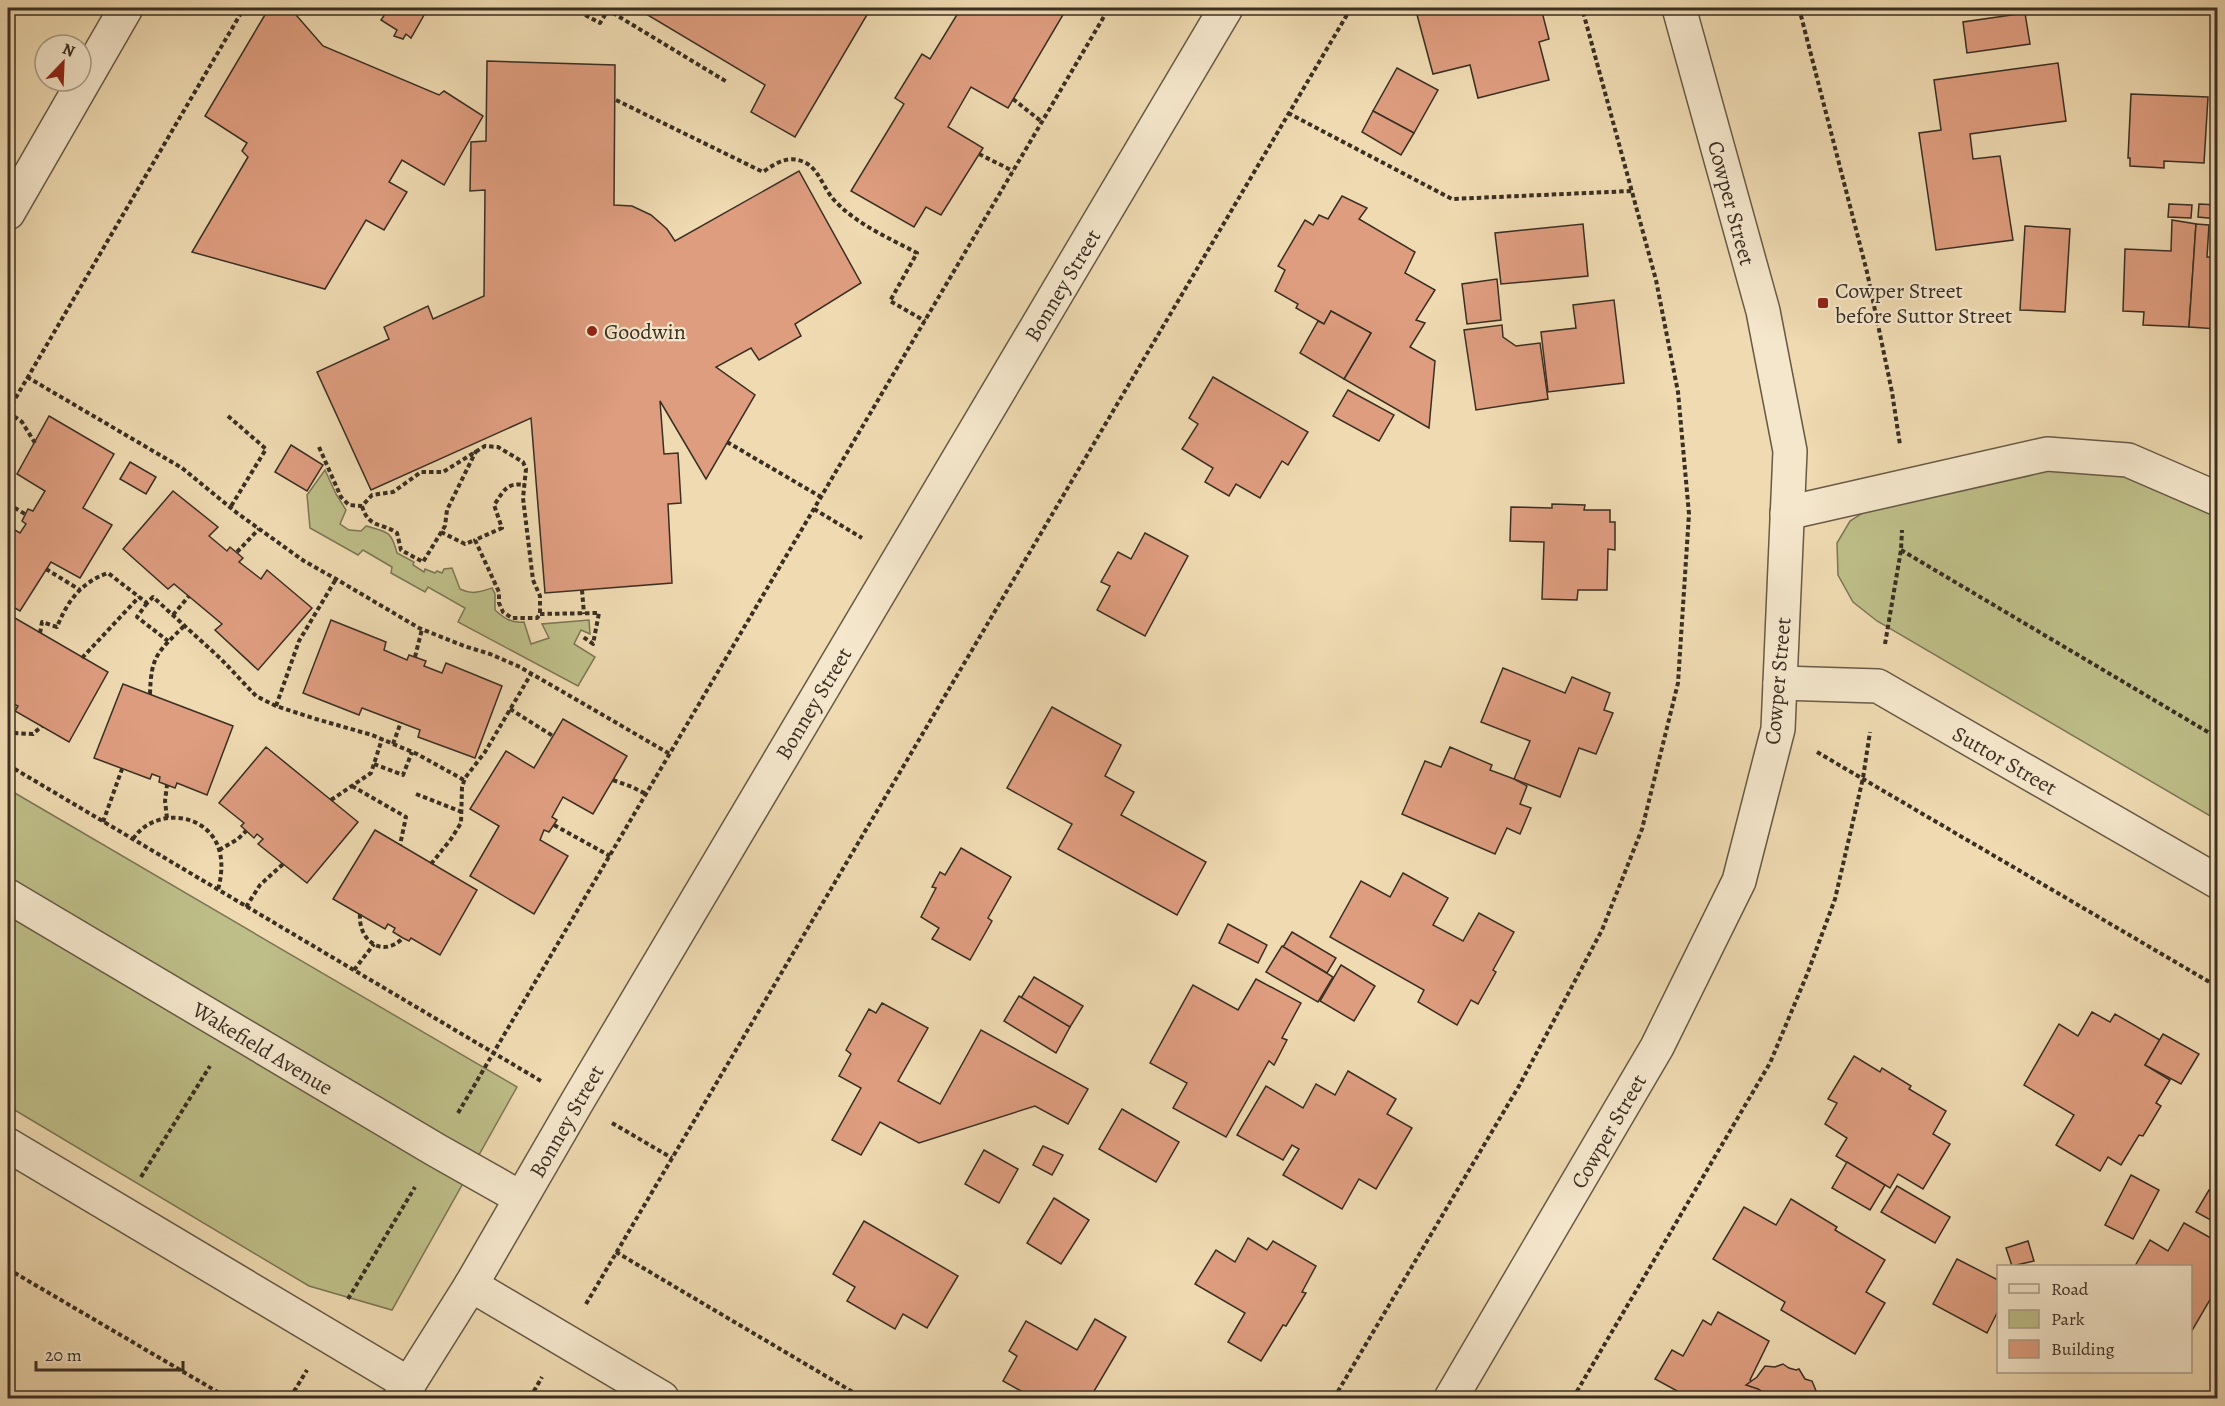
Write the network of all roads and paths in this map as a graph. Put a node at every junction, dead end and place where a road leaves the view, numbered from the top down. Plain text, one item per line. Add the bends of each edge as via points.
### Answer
1 (126, 8) edge
2 (244, 8) edge
3 (572, 8) edge
4 (1109, 8) edge
5 (1226, 8) edge
6 (1351, 8) edge
7 (1582, 8) edge
8 (1679, 8) edge
9 (1799, 8) edge
10 (727, 82) dead end
11 (1013, 99) dead end
12 (615, 100) dead end
13 (1288, 113) junction
14 (1042, 122) junction
15 (979, 154) dead end
16 (1013, 171) junction
17 (1632, 191) junction
18 (8, 213) edge
19 (925, 321) junction
20 (27, 376) junction
21 (8, 411) edge
22 (228, 416) dead end
23 (727, 442) dead end
24 (35, 443) dead end
25 (320, 447) dead end
26 (476, 450) junction
27 (525, 485) junction
28 (1904, 485) junction
29 (821, 497) junction
30 (2217, 498) edge
31 (8, 504) edge
32 (362, 507) junction
33 (230, 508) junction
34 (814, 509) junction
35 (1787, 513) junction
36 (25, 514) dead end
37 (259, 529) junction
38 (441, 532) junction
39 (475, 540) junction
40 (237, 552) dead end
41 (899, 560) junction
42 (46, 569) dead end
43 (336, 579) junction
44 (80, 590) junction
45 (582, 590) dead end
46 (189, 596) dead end
47 (139, 597) junction
48 (147, 603) junction
49 (540, 614) junction
50 (584, 614) junction
51 (173, 615) junction
52 (185, 625) junction
53 (422, 629) junction
54 (40, 633) dead end
55 (582, 636) dead end
56 (168, 641) junction
57 (415, 657) dead end
58 (81, 658) dead end
59 (531, 674) junction
60 (1780, 683) junction
61 (150, 694) dead end
62 (276, 706) junction
63 (510, 709) junction
64 (401, 722) dead end
65 (42, 726) dead end
66 (8, 729) edge
67 (1778, 729) junction
68 (12, 733) junction
69 (553, 736) dead end
70 (2217, 738) edge
71 (382, 739) junction
72 (8, 742) edge
73 (393, 744) junction
74 (412, 752) junction
75 (670, 754) junction
76 (374, 764) junction
77 (8, 765) edge
78 (122, 769) dead end
79 (1863, 778) junction
80 (464, 780) junction
81 (613, 780) dead end
82 (167, 784) dead end
83 (352, 786) junction
84 (416, 794) dead end
85 (646, 794) junction
86 (331, 800) dead end
87 (462, 812) junction
88 (167, 818) junction
89 (103, 822) junction
90 (554, 825) dead end
91 (246, 831) dead end
92 (133, 839) junction
93 (400, 845) dead end
94 (219, 850) junction
95 (610, 856) junction
96 (283, 864) dead end
97 (431, 864) dead end
98 (2217, 882) edge
99 (218, 891) junction
100 (8, 896) edge
101 (246, 907) junction
102 (360, 914) dead end
103 (403, 938) dead end
104 (374, 944) junction
105 (354, 970) junction
106 (2217, 987) edge
107 (232, 1029) junction
108 (494, 1053) junction
109 (577, 1102) junction
110 (8, 1145) edge
111 (436, 1150) junction
112 (672, 1158) junction
113 (521, 1198) junction
114 (119, 1212) junction
115 (616, 1252) junction
116 (8, 1269) edge
117 (471, 1285) junction
118 (327, 1336) junction
119 (564, 1341) junction
120 (405, 1391) edge
121 (228, 1398) edge
122 (290, 1398) edge
123 (530, 1398) edge
124 (662, 1398) edge
125 (863, 1398) edge
126 (1334, 1398) edge
127 (1451, 1398) edge
128 (1573, 1398) edge

1 - 18 street
2 - 20 path
3 - 10 path via 600,23 608,10
4 - 14 path
5 - 41 street, Bonney Street
6 - 13 path
7 - 17 path
8 - 35 street, Cowper Street via 1763,311 1790,451
9 - 28 path via 1867,272 1892,392
11 - 14 path
12 - 19 path via 763,172 782,160 807,163 845,209 917,253 890,301
13 - 17 path via 1452,199
13 - 112 path
14 - 16 path
15 - 16 path
16 - 19 path
17 - 126 path via 1661,304 1678,392 1689,514 1678,683 1642,829 1602,930 1519,1086
19 - 29 path
20 - 21 path
20 - 33 path via 182,468
21 - 24 path via 22,422
22 - 33 path via 266,449
23 - 29 path
25 - 32 path via 341,497 348,505
26 - 27 path via 498,447 523,462
26 - 32 path via 443,472 421,472 393,492 372,495
26 - 38 path via 450,503
27 - 39 path via 508,487 494,506 502,528
27 - 49 path via 533,580 540,596
28 - 30 street via 2047,454 2128,460
28 - 35 street
28 - 70 path via 1901,550
29 - 34 path
31 - 36 path
32 - 38 path via 367,519 386,525 397,534 401,550 423,562
33 - 37 path
34 - 41 path
34 - 75 path
35 - 60 street, Cowper Street
37 - 40 path
37 - 43 path
38 - 39 path via 465,544
39 - 49 path via 499,592 503,612 508,617 532,619
41 - 109 street, Bonney Street
42 - 44 path
43 - 53 path
43 - 62 path via 299,641
44 - 47 path via 108,573
44 - 54 path via 64,610 57,627 42,622
45 - 50 path
46 - 51 path
47 - 48 path
47 - 58 path
48 - 51 path via 153,597
48 - 56 path via 137,617
49 - 50 path
50 - 55 path via 599,613 593,644
51 - 52 path
52 - 56 path
52 - 62 path via 256,696
53 - 57 path
53 - 59 path
56 - 61 path via 155,657
59 - 63 path
59 - 75 path
60 - 67 street, Cowper Street
60 - 98 street, Suttor Street via 1878,686
62 - 71 path
63 - 69 path
63 - 80 path
64 - 73 path
65 - 68 path via 33,734
66 - 68 path
67 - 79 path
67 - 127 street, Cowper Street via 1739,881 1657,1047
68 - 72 path
71 - 73 path
71 - 76 path
73 - 74 path
74 - 76 path via 403,775
74 - 80 path
75 - 85 path
76 - 83 path via 371,773
77 - 89 path
78 - 89 path
79 - 106 path
79 - 128 path via 1835,899 1770,1063
80 - 87 path
81 - 85 path
82 - 88 path
83 - 86 path
83 - 93 path via 406,817
84 - 87 path
85 - 95 path
87 - 97 path via 461,823
88 - 92 path via 143,826
88 - 94 path via 195,823 215,840
89 - 92 path
90 - 95 path
91 - 94 path
92 - 99 path
94 - 99 path via 222,874
95 - 108 path
96 - 101 path via 260,885
99 - 101 path
100 - 107 street, Wakefield Avenue
101 - 105 path
102 - 104 path via 359,924 367,940
103 - 104 path via 383,947
104 - 105 path
105 - 108 path
107 - 111 street, Wakefield Avenue
107 - 114 path
108 - 109 path
108 - 111 path
109 - 112 path
109 - 113 street, Bonney Street
110 - 114 street
111 - 113 street, Wakefield Avenue
111 - 118 path
112 - 115 path
113 - 117 street, Bonney Street
114 - 118 street
115 - 119 path
115 - 125 path
116 - 121 path
117 - 119 street
117 - 120 street, Bonney Street
118 - 120 street
118 - 122 path
119 - 123 path
119 - 124 street

